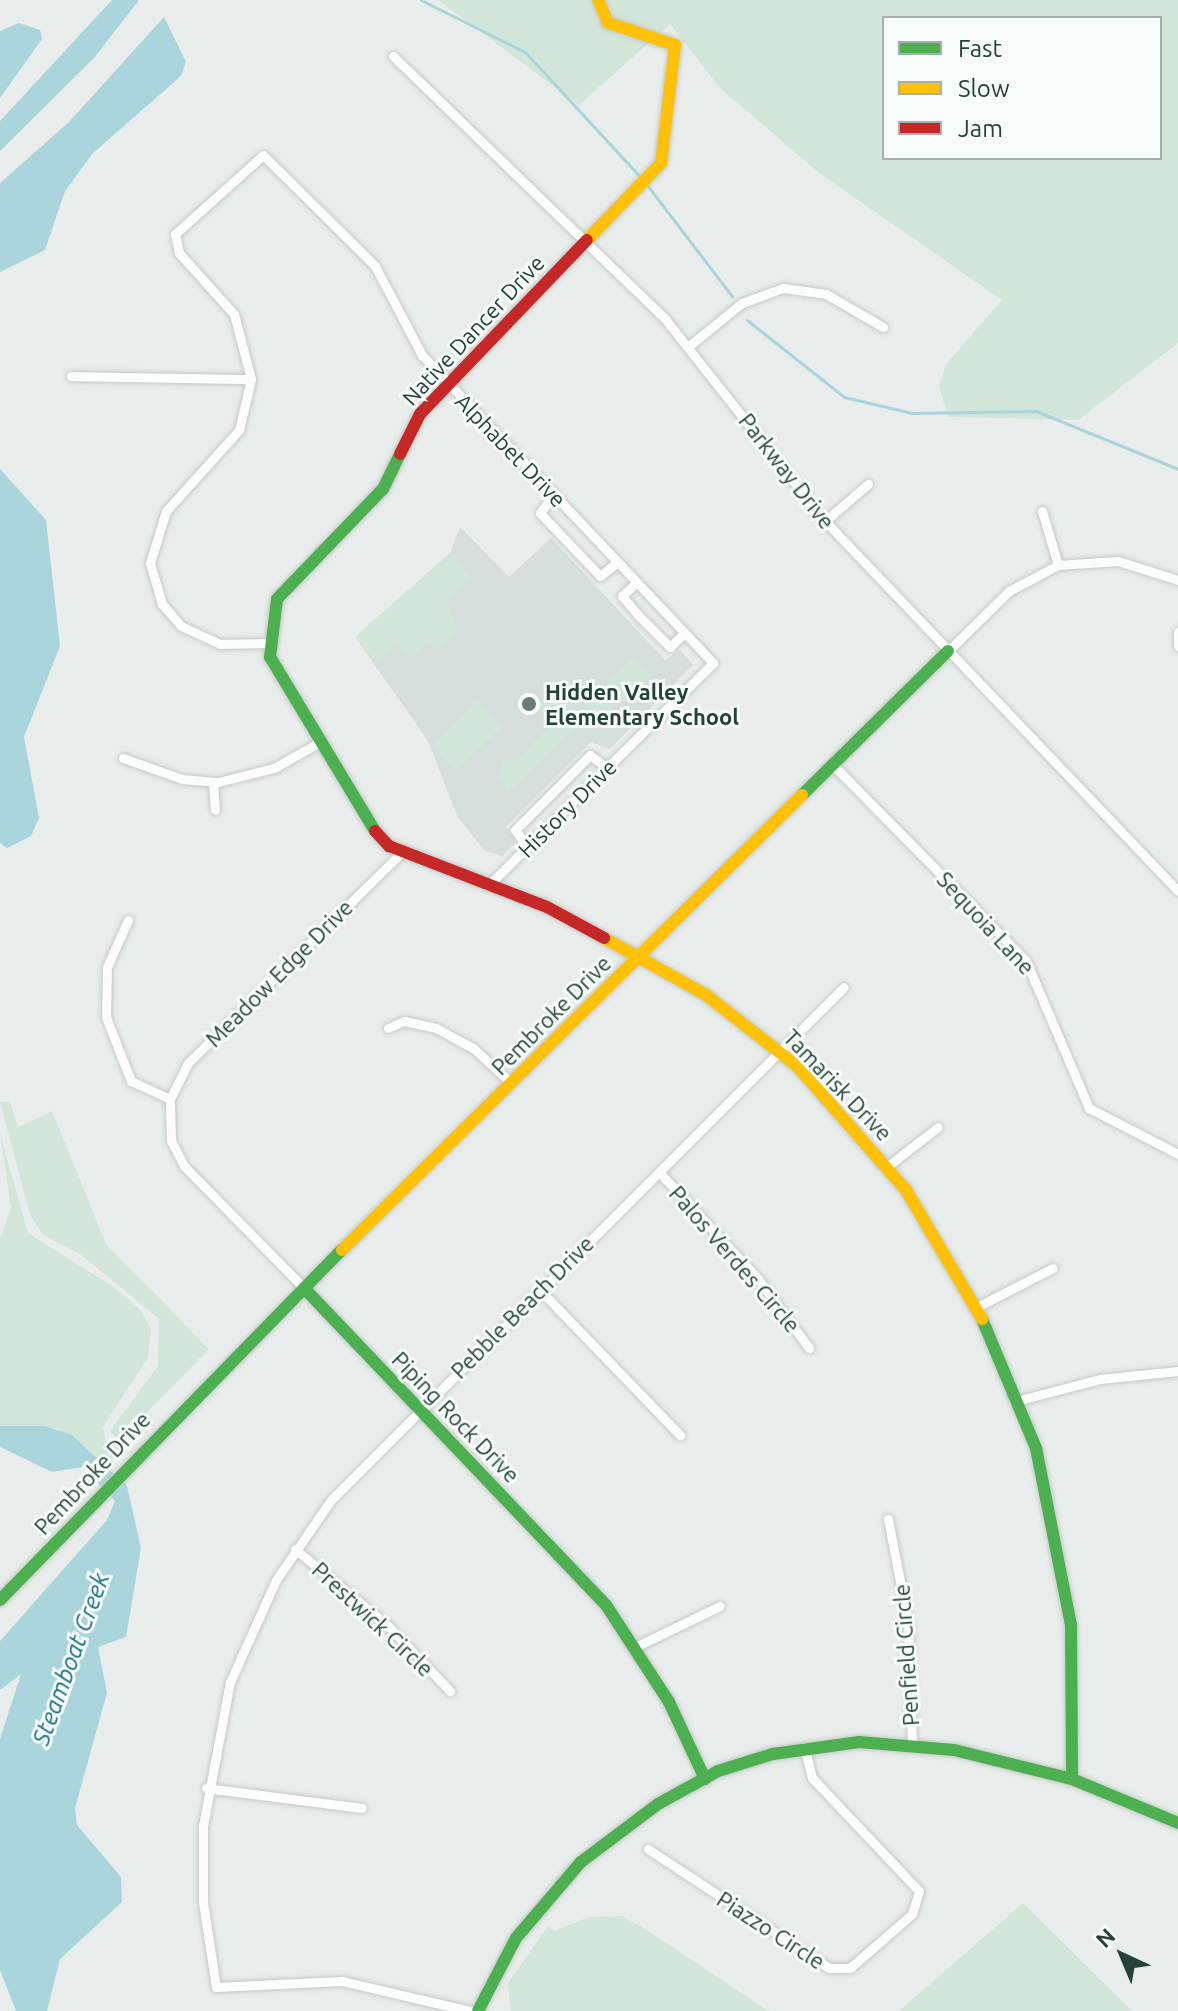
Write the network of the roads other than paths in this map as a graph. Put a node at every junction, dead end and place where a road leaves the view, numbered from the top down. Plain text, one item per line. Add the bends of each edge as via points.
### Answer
1 (598, 0) edge
2 (393, 56) dead end
3 (585, 241) junction
4 (883, 327) dead end
5 (689, 346) junction
6 (71, 376) dead end
7 (251, 379) junction
8 (447, 384) junction
9 (868, 484) dead end
10 (553, 495) junction
11 (1042, 511) dead end
12 (825, 521) junction
13 (617, 562) junction
14 (1058, 565) junction
15 (1178, 580) edge
16 (637, 582) junction
17 (1178, 632) edge
18 (684, 633) junction
19 (267, 643) junction
20 (1178, 646) edge
21 (948, 651) junction
22 (713, 663) joint
23 (318, 743) junction
24 (123, 758) dead end
25 (833, 765) junction
26 (607, 768) junction
27 (213, 782) junction
28 (215, 810) dead end
29 (528, 847) junction
30 (400, 854) junction
31 (488, 886) junction
32 (1178, 891) edge
33 (128, 920) dead end
34 (641, 955) junction
35 (844, 987) dead end
36 (388, 1028) dead end
37 (781, 1052) junction
38 (511, 1083) junction
39 (170, 1099) junction
40 (938, 1127) dead end
41 (1178, 1154) edge
42 (888, 1166) junction
43 (659, 1172) junction
44 (1053, 1268) dead end
45 (304, 1288) junction
46 (540, 1290) junction
47 (977, 1307) junction
48 (809, 1348) dead end
49 (1178, 1371) edge
50 (1020, 1400) junction
51 (420, 1408) junction
52 (680, 1435) dead end
53 (888, 1519) dead end
54 (295, 1549) junction
55 (0, 1600) edge
56 (720, 1606) dead end
57 (635, 1647) junction
58 (450, 1691) dead end
59 (912, 1744) junction
60 (804, 1747) junction
61 (705, 1779) junction
62 (1072, 1779) junction
63 (206, 1788) junction
64 (362, 1808) dead end
65 (1178, 1823) edge
66 (648, 1849) dead end
67 (470, 2011) edge
68 (478, 2011) edge

1 - 3 street, Native Dancer Drive via 608,23 675,45 661,163
2 - 3 street, Parkway Drive
3 - 5 street, Parkway Drive
3 - 8 street, Native Dancer Drive
4 - 5 street via 826,294 783,288 742,303
5 - 12 street, Parkway Drive
6 - 7 street
7 - 8 street, Alphabet Drive via 234,314 174,240 262,151 375,266 414,343
7 - 19 street via 239,430 166,511 150,563 162,604 181,626 220,644
8 - 10 street, Alphabet Drive
8 - 19 street, Native Dancer Drive via 411,427 383,489 283,589
9 - 12 street
10 - 13 street, Alphabet Drive
10 - 13 street via 540,513 600,576
11 - 14 street
12 - 21 street, Parkway Drive
13 - 16 street, Alphabet Drive
14 - 15 street, Pembroke Drive via 1118,561
14 - 21 street, Pembroke Drive via 1009,591
16 - 18 street, Alphabet Drive
16 - 18 street via 622,596 639,616 670,647
17 - 20 street
18 - 22 street, Alphabet Drive
19 - 23 street, Tamarisk Drive via 275,671
21 - 25 street, Pembroke Drive
21 - 32 street, Parkway Drive
22 - 26 street, History Drive
23 - 27 street via 255,776
23 - 30 street, Tamarisk Drive via 364,820
24 - 27 street
25 - 34 street, Pembroke Drive
25 - 41 street, Sequoia Lane via 1026,961 1089,1108
26 - 29 street, History Drive
26 - 29 street via 590,755 515,830
27 - 28 street
29 - 31 street, History Drive
30 - 31 street, Tamarisk Drive
30 - 39 street, Meadow Edge Drive via 188,1063
31 - 34 street, Tamarisk Drive
33 - 39 street via 107,967 106,1017 131,1081
34 - 37 street, Tamarisk Drive
34 - 38 street, Pembroke Drive
35 - 37 street, Pebble Beach Drive
36 - 38 street via 411,1021 445,1032
37 - 42 street, Tamarisk Drive
37 - 43 street, Pebble Beach Drive
38 - 45 street, Pembroke Drive
39 - 45 street, Piping Rock Drive via 171,1141 184,1166
40 - 42 street
42 - 47 street, Tamarisk Drive
43 - 46 street, Pebble Beach Drive
43 - 48 street, Palos Verdes Circle via 750,1269
44 - 47 street
45 - 51 street, Piping Rock Drive
45 - 55 street, Pembroke Drive via 129,1460
46 - 51 street, Pebble Beach Drive
46 - 52 street
47 - 50 street, Tamarisk Drive
49 - 50 street via 1100,1379
50 - 62 street, Tamarisk Drive via 1067,1583
51 - 54 street, Pebble Beach Drive
51 - 57 street, Piping Rock Drive via 580,1573
53 - 59 street, Penfield Circle via 908,1623
54 - 58 street, Prestwick Circle via 388,1626
54 - 63 street, Pebble Beach Drive via 243,1648
56 - 57 street
57 - 61 street, Piping Rock Drive
59 - 60 street
59 - 62 street
60 - 61 street
60 - 66 street, Piazzo Circle via 812,1778 919,1891 912,1914 850,1968 829,1968
61 - 68 street via 632,1820 581,1862 516,1938
62 - 65 street
63 - 64 street
63 - 67 street, Pebble Beach Drive via 203,1902 216,1987 342,1981

